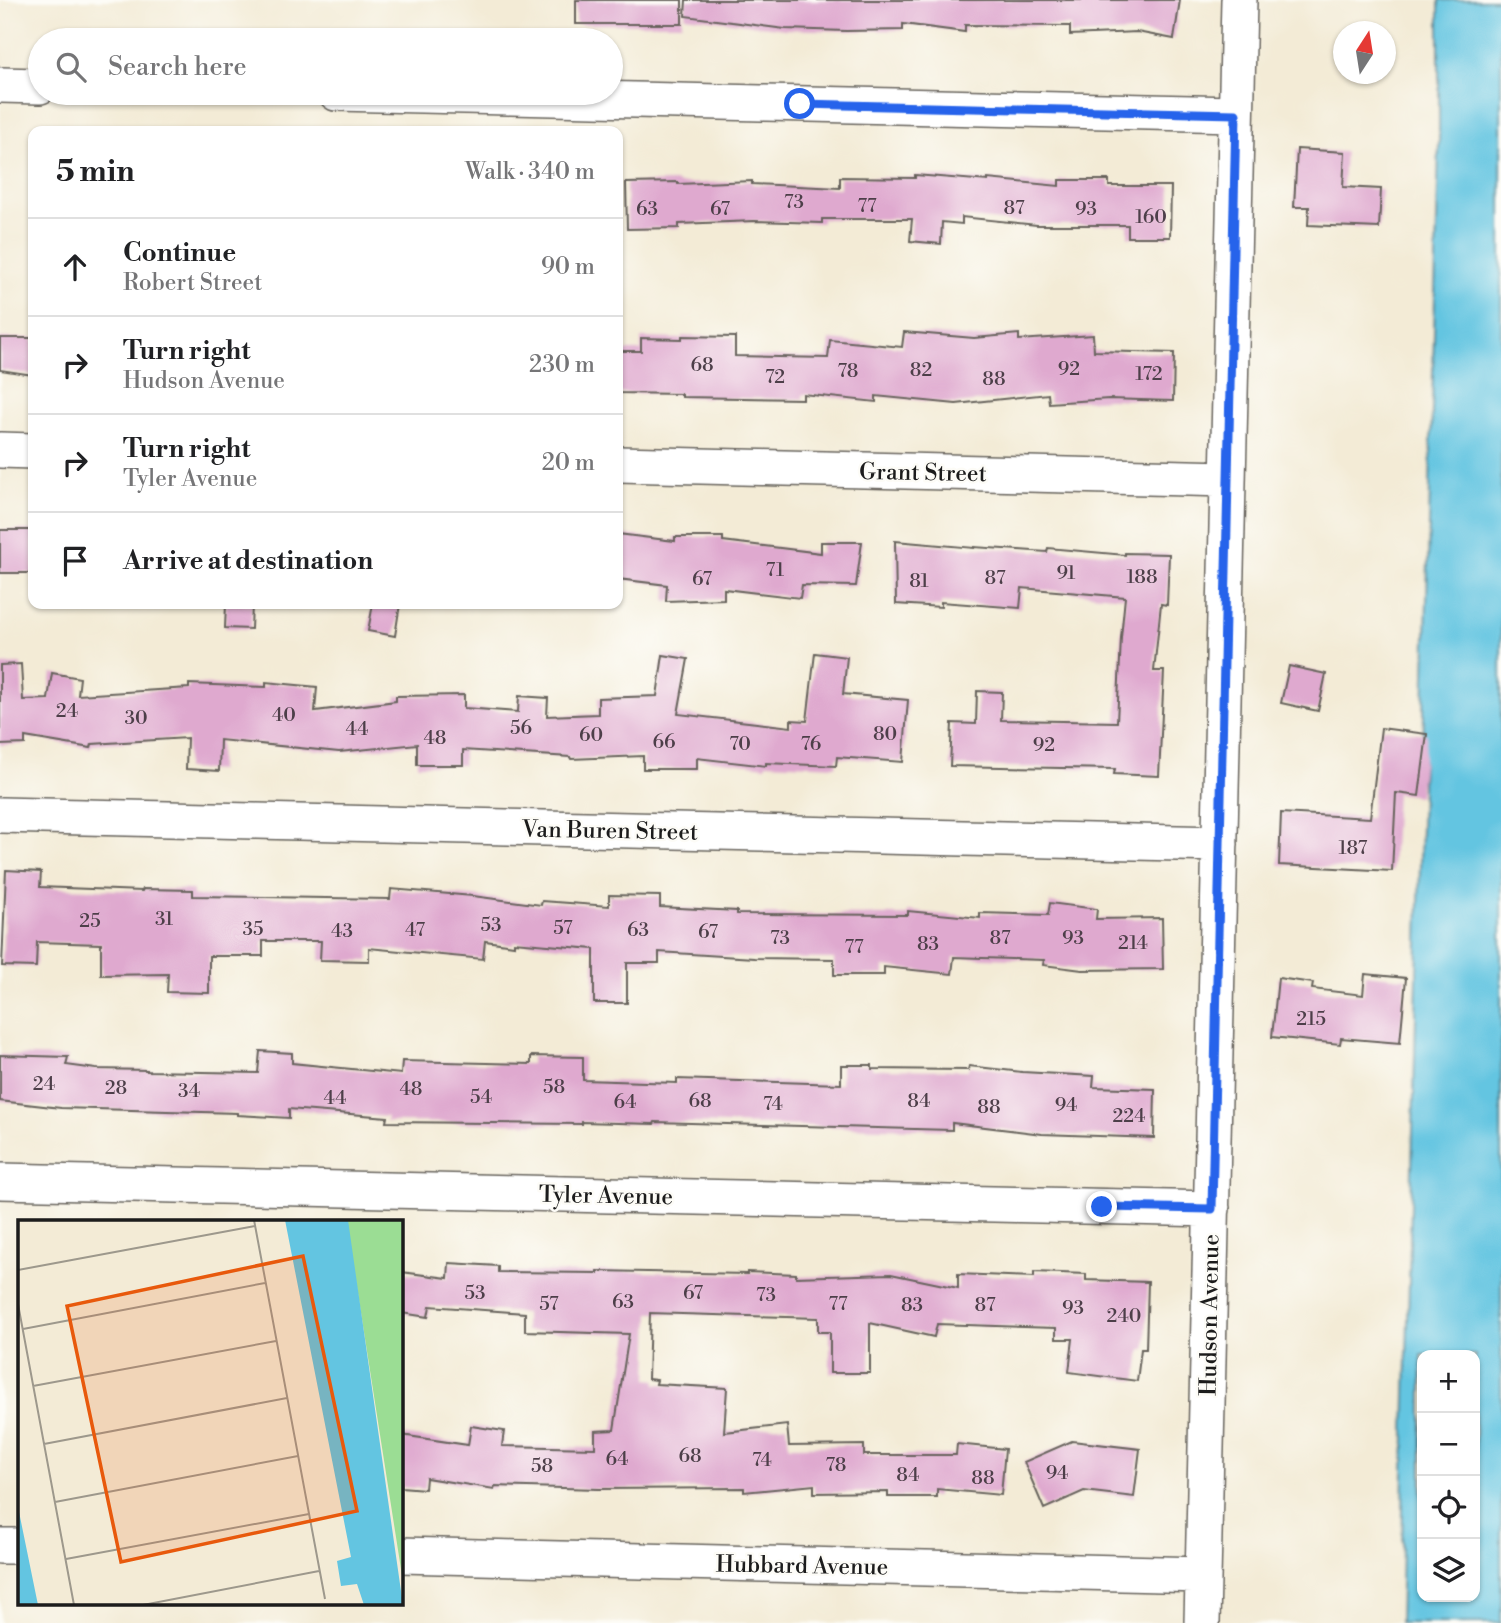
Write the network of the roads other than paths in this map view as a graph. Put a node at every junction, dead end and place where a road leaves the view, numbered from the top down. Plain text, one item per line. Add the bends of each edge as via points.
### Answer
1 (1239, 0) edge
2 (0, 85) edge
3 (28, 86) edge
4 (623, 100) edge
5 (1236, 114) junction
6 (0, 450) edge
7 (28, 451) edge
8 (623, 464) edge
9 (1228, 479) junction
10 (0, 815) edge
11 (1220, 844) junction
12 (0, 1181) edge
13 (1212, 1209) junction
14 (0, 1546) edge
15 (18, 1546) edge
16 (402, 1555) edge
17 (1203, 1575) junction
18 (1202, 1623) edge

1 - 5 street, Hudson Avenue
2 - 3 street
4 - 5 street
5 - 9 street, Hudson Avenue
6 - 7 street
8 - 9 street, Grant Street
9 - 11 street, Hudson Avenue
10 - 11 street, Van Buren Street
11 - 13 street, Hudson Avenue
12 - 13 street, Tyler Avenue
13 - 17 street, Hudson Avenue
14 - 15 street
16 - 17 street, Hubbard Avenue
17 - 18 street, Hudson Avenue

